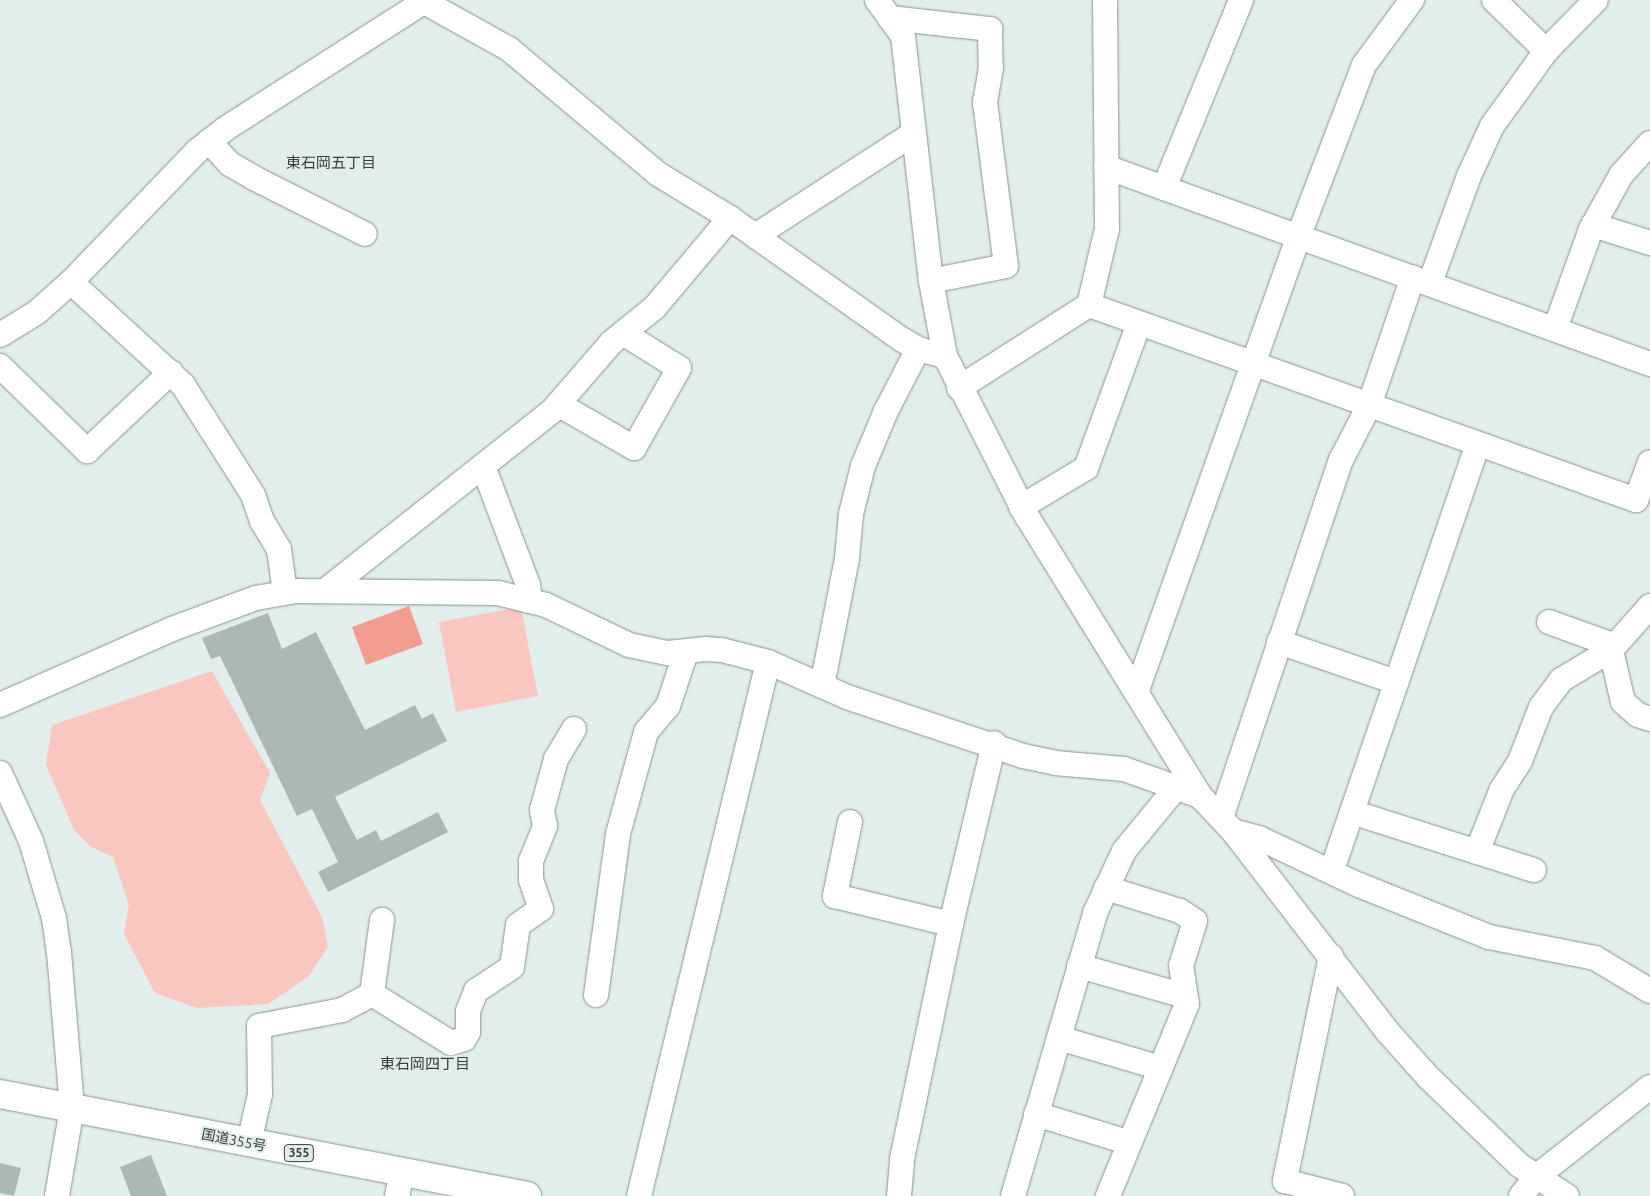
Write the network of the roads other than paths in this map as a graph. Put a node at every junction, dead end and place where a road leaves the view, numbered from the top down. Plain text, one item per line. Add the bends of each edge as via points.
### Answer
1 (1105, 0) edge
2 (1241, 0) edge
3 (1412, 0) edge
4 (1494, 0) edge
5 (1596, 0) edge
6 (424, 1) edge
7 (884, 9) edge
8 (1546, 51) junction
9 (914, 134) junction
10 (209, 141) junction
11 (1650, 143) edge
12 (1106, 166) junction
13 (1164, 188) junction
14 (730, 218) junction
15 (1593, 225) junction
16 (365, 234) dead end
17 (1299, 235) junction
18 (755, 236) junction
19 (1650, 243) edge
20 (1422, 280) junction
21 (931, 281) junction
22 (71, 282) junction
23 (1089, 305) junction
24 (1139, 323) junction
25 (1555, 329) junction
26 (623, 333) junction
27 (0, 335) edge
28 (918, 349) junction
29 (945, 356) junction
30 (1254, 362) junction
31 (1650, 364) edge
32 (0, 366) edge
33 (171, 372) junction
34 (959, 388) junction
35 (558, 404) junction
36 (1369, 406) junction
37 (1478, 444) junction
38 (1650, 462) edge
39 (483, 466) junction
40 (1022, 507) junction
41 (325, 591) junction
42 (285, 592) junction
43 (530, 599) junction
44 (1650, 606) edge
45 (1549, 622) dead end
46 (1279, 642) junction
47 (1611, 650) junction
48 (686, 652) junction
49 (768, 662) junction
50 (1396, 682) junction
51 (822, 686) junction
52 (1137, 690) junction
53 (0, 705) edge
54 (1650, 719) edge
55 (574, 729) dead end
56 (994, 744) junction
57 (0, 773) edge
58 (1175, 789) junction
59 (1200, 796) junction
60 (1352, 812) junction
61 (850, 822) dead end
62 (1227, 825) junction
63 (1477, 852) junction
64 (1332, 870) junction
65 (1534, 870) dead end
66 (1106, 888) junction
67 (382, 920) dead end
68 (951, 924) junction
69 (1331, 956) junction
70 (1079, 966) junction
71 (1650, 991) edge
72 (372, 994) junction
73 (596, 995) dead end
74 (1185, 996) junction
75 (1058, 1038) junction
76 (1161, 1068) junction
77 (1648, 1092) edge
78 (0, 1094) edge
79 (72, 1108) junction
80 (1036, 1114) junction
81 (249, 1143) junction
82 (1130, 1143) junction
83 (1536, 1176) junction
84 (400, 1185) edge
85 (57, 1196) edge
86 (527, 1196) edge
87 (639, 1196) edge
88 (899, 1196) edge
89 (1013, 1196) edge
90 (1108, 1196) edge
91 (1342, 1196) edge
92 (1521, 1196) edge
93 (1567, 1196) edge

1 - 12 street
2 - 13 street
3 - 17 street via 1364,65
4 - 8 street
5 - 8 street
6 - 10 street
6 - 14 street via 509,49 658,174
7 - 9 street via 902,36
7 - 21 street via 990,29 991,68 985,102 1006,266
8 - 20 street via 1492,126
9 - 18 street
9 - 21 street
10 - 16 street via 230,164
10 - 22 street
11 - 15 street via 1621,175
12 - 13 street
12 - 23 street via 1107,229
13 - 17 street
14 - 18 street
14 - 26 street via 655,307
15 - 19 street
15 - 25 street
17 - 20 street
17 - 30 street
18 - 28 street
20 - 25 street
20 - 36 street
21 - 29 street
22 - 27 street via 28,319
22 - 33 street
23 - 24 street
23 - 34 street
24 - 30 street
24 - 40 street via 1086,468
25 - 31 street
26 - 35 street
26 - 35 street via 679,368 634,448
28 - 29 street
28 - 51 street via 886,411 863,466 851,514 847,558
29 - 34 street
30 - 36 street
30 - 52 street
32 - 33 street via 87,451
33 - 42 street via 253,495 262,521 279,549
34 - 40 street
35 - 39 street
36 - 37 street
36 - 46 street via 1341,460
37 - 38 street via 1636,500
37 - 50 street
39 - 41 street
39 - 43 street via 528,584
40 - 52 street
41 - 42 street
41 - 43 street via 468,591
42 - 53 street via 232,605
43 - 48 street via 629,645 649,651
44 - 47 street
45 - 47 street via 1595,637
46 - 50 street
46 - 62 street
47 - 54 street via 1623,702 1638,715
47 - 63 street via 1561,680 1541,707 1520,761 1502,790
48 - 49 street via 706,648
48 - 73 street via 668,706 646,732 618,834
49 - 51 street
49 - 87 street
50 - 60 street
51 - 56 street
52 - 59 street
55 - 72 street via 556,759 542,810 545,826 531,861 531,880 541,909 518,925 512,967 476,991 468,1010 468,1032 464,1039 451,1043
56 - 58 street via 1022,756 1055,763 1124,769
56 - 68 street
57 - 79 street via 31,841 54,918
58 - 59 street
58 - 66 street via 1124,851
59 - 62 street
60 - 63 street
60 - 64 street
61 - 68 street via 835,896
62 - 64 street
62 - 69 street
63 - 65 street
64 - 71 street via 1488,937 1595,958
66 - 70 street
66 - 74 street via 1180,911 1195,921 1181,966
67 - 72 street
68 - 88 street via 902,1159
69 - 83 street via 1387,1031 1428,1077 1465,1116
69 - 91 street via 1285,1180
70 - 74 street
70 - 75 street
72 - 81 street via 342,1010 259,1026 260,1094
74 - 76 street via 1186,1004
75 - 76 street
75 - 80 street
76 - 82 street
77 - 83 street
78 - 79 highway, 国道355号 / 355
79 - 81 highway, 国道355号 / 355
79 - 85 street
80 - 82 street
80 - 89 street
81 - 84 highway, 国道355号 / 355
82 - 90 street
83 - 92 street
83 - 93 street
84 - 86 highway, 国道355号 / 355

